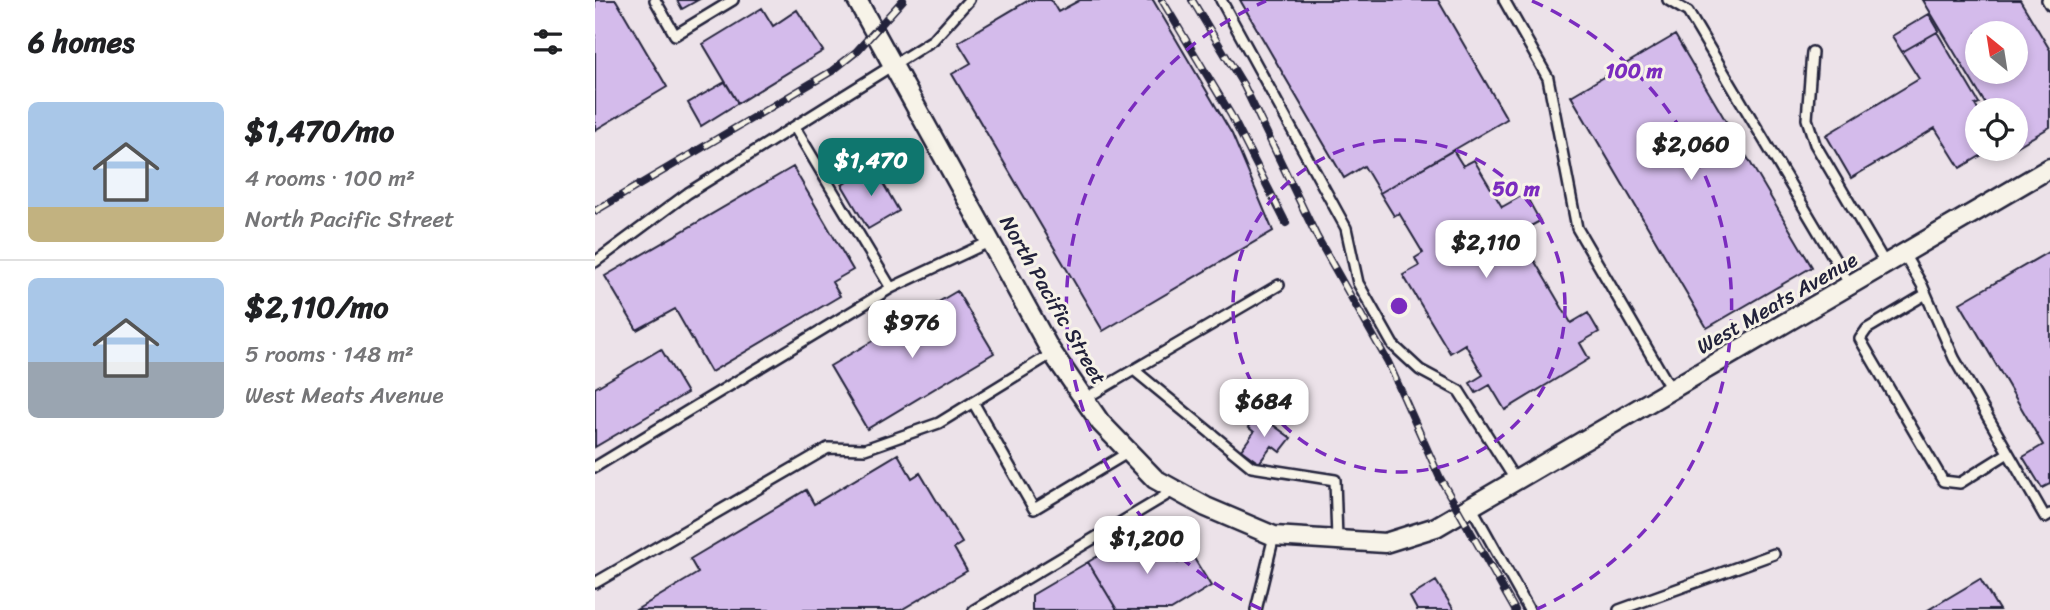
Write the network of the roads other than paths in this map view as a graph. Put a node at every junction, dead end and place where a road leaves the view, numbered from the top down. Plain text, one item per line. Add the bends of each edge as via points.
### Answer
1 (655, 0) edge
2 (733, 0) edge
3 (857, 0) edge
4 (969, 0) edge
5 (1221, 0) edge
6 (1504, 0) edge
7 (1668, 0) edge
8 (2047, 0) edge
9 (2050, 5) edge
10 (1812, 52) dead end
11 (895, 65) junction
12 (795, 128) junction
13 (2050, 169) edge
14 (991, 241) junction
15 (1904, 254) junction
16 (595, 262) edge
17 (1886, 265) junction
18 (1279, 285) dead end
19 (1850, 286) junction
20 (891, 288) junction
21 (1926, 294) junction
22 (1053, 354) junction
23 (1133, 370) junction
24 (1672, 391) junction
25 (1084, 399) junction
26 (973, 402) junction
27 (1129, 452) junction
28 (2008, 453) junction
29 (595, 467) edge
30 (1522, 479) junction
31 (1175, 490) junction
32 (1472, 508) junction
33 (2050, 514) edge
34 (1274, 536) junction
35 (1337, 539) junction
36 (1774, 554) dead end
37 (595, 583) edge
38 (1255, 609) edge
39 (974, 610) edge
40 (1529, 610) edge
41 (1619, 610) edge

1 - 2 lane via 675,35
3 - 11 street, North Pacific Street
4 - 11 lane via 933,40
5 - 30 lane via 1346,229 1358,283 1393,345 1420,370 1459,391
6 - 24 lane via 1548,78 1577,228
7 - 19 lane via 1688,12
8 - 9 lane
10 - 17 lane via 1807,119 1815,144
11 - 12 lane
11 - 14 street, North Pacific Street
12 - 16 lane via 688,193
12 - 20 lane
13 - 15 street, West Meats Avenue
14 - 20 lane
14 - 22 street, North Pacific Street
15 - 17 street, West Meats Avenue
15 - 21 lane
17 - 19 street, West Meats Avenue
18 - 23 lane
19 - 24 street, West Meats Avenue
20 - 29 lane
21 - 28 lane via 1954,358
21 - 28 lane via 1867,329 1860,339 1943,481 1960,483
22 - 25 street, North Pacific Street
22 - 26 lane
23 - 25 lane
23 - 35 lane via 1252,467 1335,480
24 - 30 street, West Meats Avenue
25 - 27 street, North Pacific Street
26 - 27 lane via 1034,509
26 - 37 lane via 939,423 865,449 828,448
27 - 31 street, North Pacific Street via 1155,479
28 - 33 lane via 2045,517
30 - 32 street, North Pacific Street
31 - 34 street, North Pacific Street
31 - 39 lane
32 - 35 street, North Pacific Street via 1436,527 1385,543
32 - 40 lane
34 - 35 street, North Pacific Street
34 - 38 lane
36 - 41 lane

